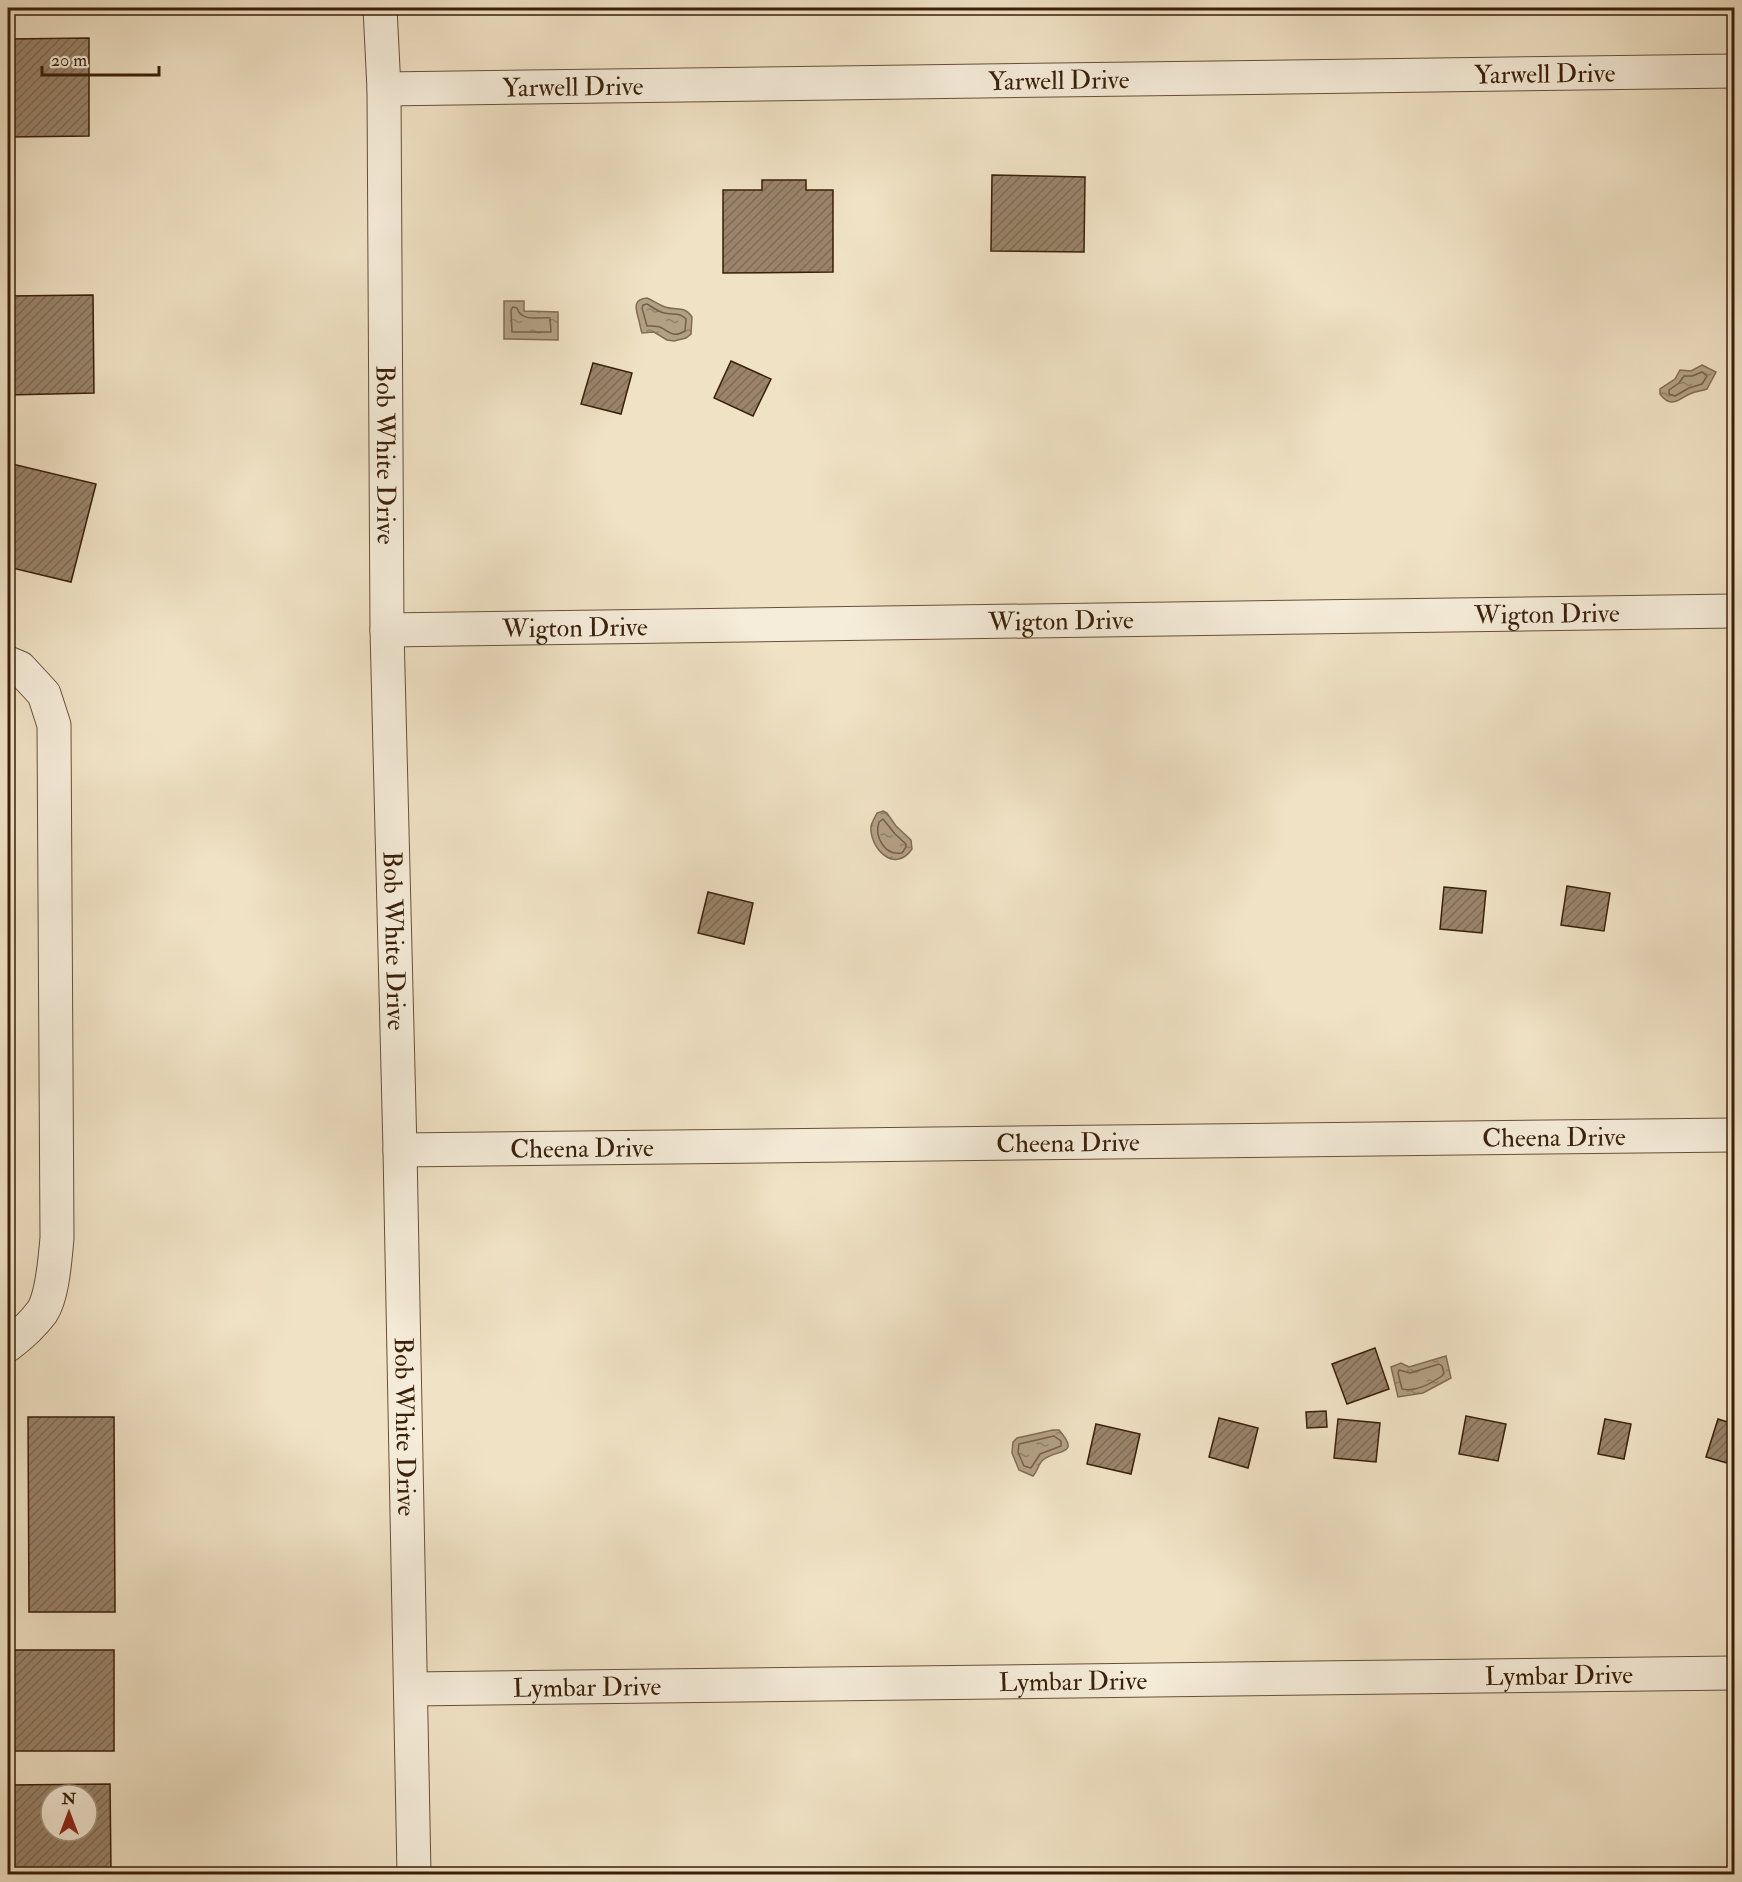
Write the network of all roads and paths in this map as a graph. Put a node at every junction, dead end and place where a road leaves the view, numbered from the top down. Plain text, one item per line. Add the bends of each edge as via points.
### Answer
1 (380, 8) edge
2 (1734, 71) edge
3 (384, 89) junction
4 (1734, 610) edge
5 (387, 630) junction
6 (8, 663) edge
7 (1734, 1135) edge
8 (400, 1150) junction
9 (8, 1345) edge
10 (1734, 1673) edge
11 (411, 1689) junction
12 (414, 1875) edge

1 - 3 street, Bob White Drive
2 - 3 street, Yarwell Drive
3 - 5 street, Bob White Drive
4 - 5 street, Wigton Drive
5 - 8 street, Bob White Drive
6 - 9 street via 20,668 44,694 54,725 57,1238 54,1277 43,1311
7 - 8 street, Cheena Drive
8 - 11 street, Bob White Drive
10 - 11 street, Lymbar Drive
11 - 12 street, Bob White Drive

